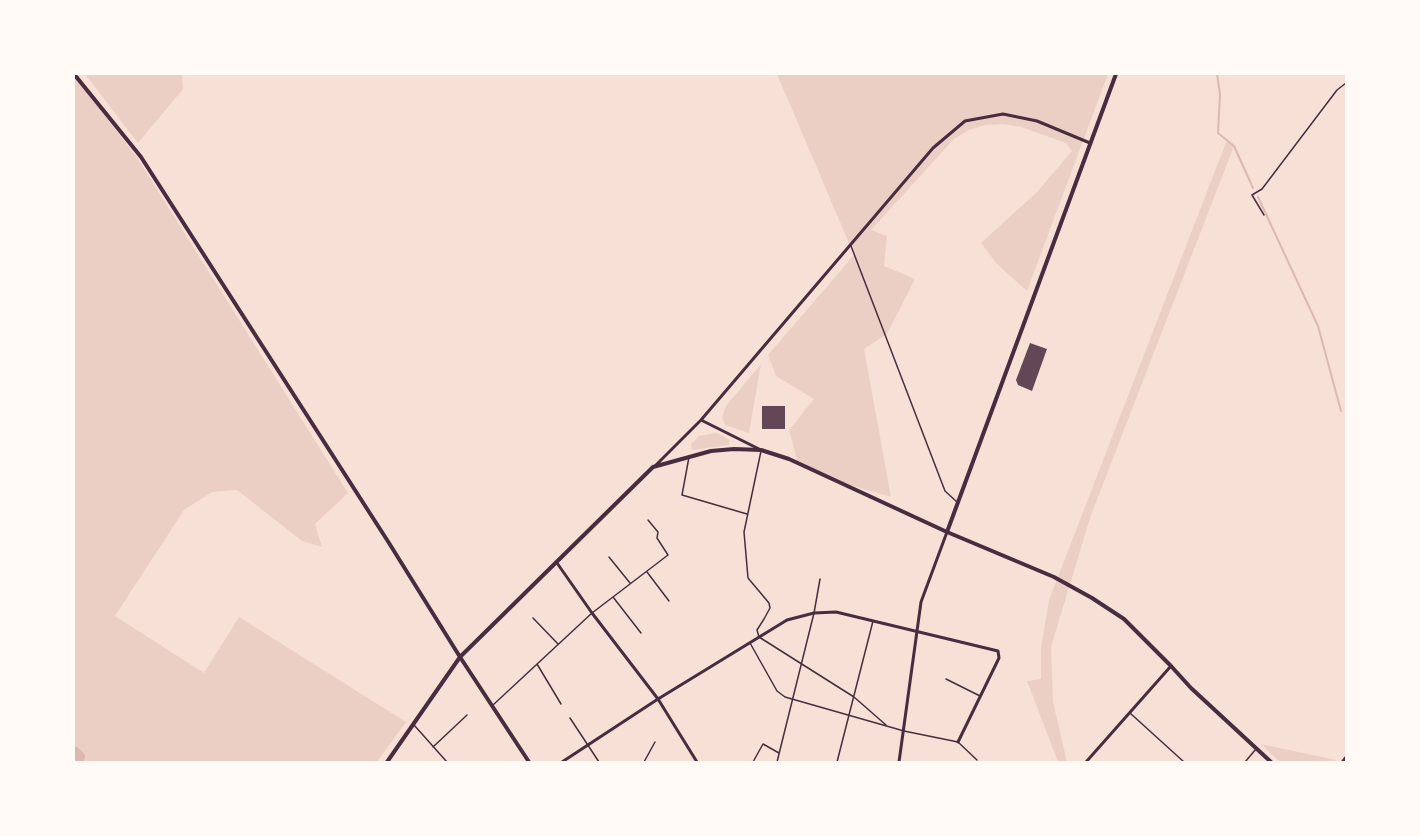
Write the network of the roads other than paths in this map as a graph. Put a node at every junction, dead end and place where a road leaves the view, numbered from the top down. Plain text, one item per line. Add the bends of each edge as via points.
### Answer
1 (74, 74) edge
2 (1116, 74) edge
3 (1347, 84) edge
4 (1090, 143) junction
5 (1264, 215) dead end
6 (851, 246) junction
7 (701, 420) junction
8 (761, 450) junction
9 (689, 457) junction
10 (653, 467) junction
11 (958, 502) junction
12 (748, 514) junction
13 (648, 520) dead end
14 (947, 532) junction
15 (609, 557) dead end
16 (557, 563) junction
17 (647, 571) junction
18 (820, 579) dead end
19 (630, 584) junction
20 (613, 597) junction
21 (669, 601) dead end
22 (592, 613) junction
23 (814, 614) junction
24 (533, 618) dead end
25 (873, 620) junction
26 (917, 632) junction
27 (641, 633) dead end
28 (759, 637) junction
29 (749, 642) junction
30 (559, 644) junction
31 (460, 657) junction
32 (537, 664) junction
33 (801, 665) junction
34 (1172, 666) junction
35 (946, 679) dead end
36 (980, 696) junction
37 (854, 697) junction
38 (658, 699) junction
39 (794, 699) junction
40 (561, 704) dead end
41 (493, 705) junction
42 (1130, 713) junction
43 (467, 715) dead end
44 (849, 715) junction
45 (570, 718) dead end
46 (414, 725) junction
47 (886, 725) junction
48 (904, 731) junction
49 (655, 742) dead end
50 (958, 742) junction
51 (588, 746) junction
52 (434, 747) junction
53 (1257, 749) junction
54 (780, 753) junction
55 (1347, 758) edge
56 (977, 760) dead end
57 (387, 762) edge
58 (447, 762) edge
59 (528, 762) edge
60 (562, 762) edge
61 (599, 762) edge
62 (644, 762) edge
63 (697, 762) edge
64 (753, 762) edge
65 (777, 762) edge
66 (837, 762) edge
67 (899, 762) edge
68 (1086, 762) edge
69 (1184, 762) edge
70 (1245, 762) edge
71 (1271, 762) edge
72 (1343, 762) edge

1 - 31 main road via 141,157
2 - 4 main road
3 - 5 lane via 1337,90 1262,189 1252,195
4 - 6 street via 1037,121 1003,114 965,121 933,148
4 - 11 main road
6 - 7 street
6 - 11 lane via 945,491
7 - 8 street
7 - 10 street
8 - 9 main road via 711,451
8 - 12 lane
8 - 14 main road via 789,459
9 - 10 main road
9 - 12 lane via 682,495
10 - 16 main road
11 - 14 main road
12 - 28 lane via 744,532 748,578 770,608 756,630
13 - 17 lane via 668,555
14 - 26 street via 921,602
14 - 34 main road via 1054,577 1092,598 1124,619
15 - 19 lane
16 - 22 street
16 - 31 main road
17 - 19 lane
17 - 21 lane
18 - 23 lane
19 - 20 lane
20 - 22 lane
20 - 27 lane
22 - 30 lane
22 - 38 street
23 - 25 street via 836,612
23 - 28 street via 788,620
23 - 33 lane
24 - 30 lane
25 - 26 street
25 - 37 lane
26 - 36 street via 998,651 999,658
26 - 48 street
28 - 29 street
28 - 33 lane
29 - 38 street
29 - 39 lane via 777,691
30 - 32 lane
31 - 41 main road
31 - 46 main road
32 - 40 lane
32 - 41 lane
33 - 37 lane
33 - 39 lane
34 - 42 street
34 - 53 main road
35 - 36 lane
36 - 50 street
37 - 44 lane
37 - 47 lane
38 - 51 street
38 - 63 street
39 - 44 lane
39 - 54 lane
41 - 59 main road
42 - 68 street
42 - 69 lane
43 - 52 lane
44 - 47 lane
44 - 66 lane
45 - 51 lane
46 - 52 lane
46 - 57 main road
47 - 48 lane
48 - 50 lane
48 - 67 street
49 - 62 lane
50 - 56 lane
51 - 60 street
51 - 61 lane
52 - 58 lane
53 - 70 lane
53 - 71 main road
54 - 64 lane via 763,744
54 - 65 lane
55 - 72 main road

